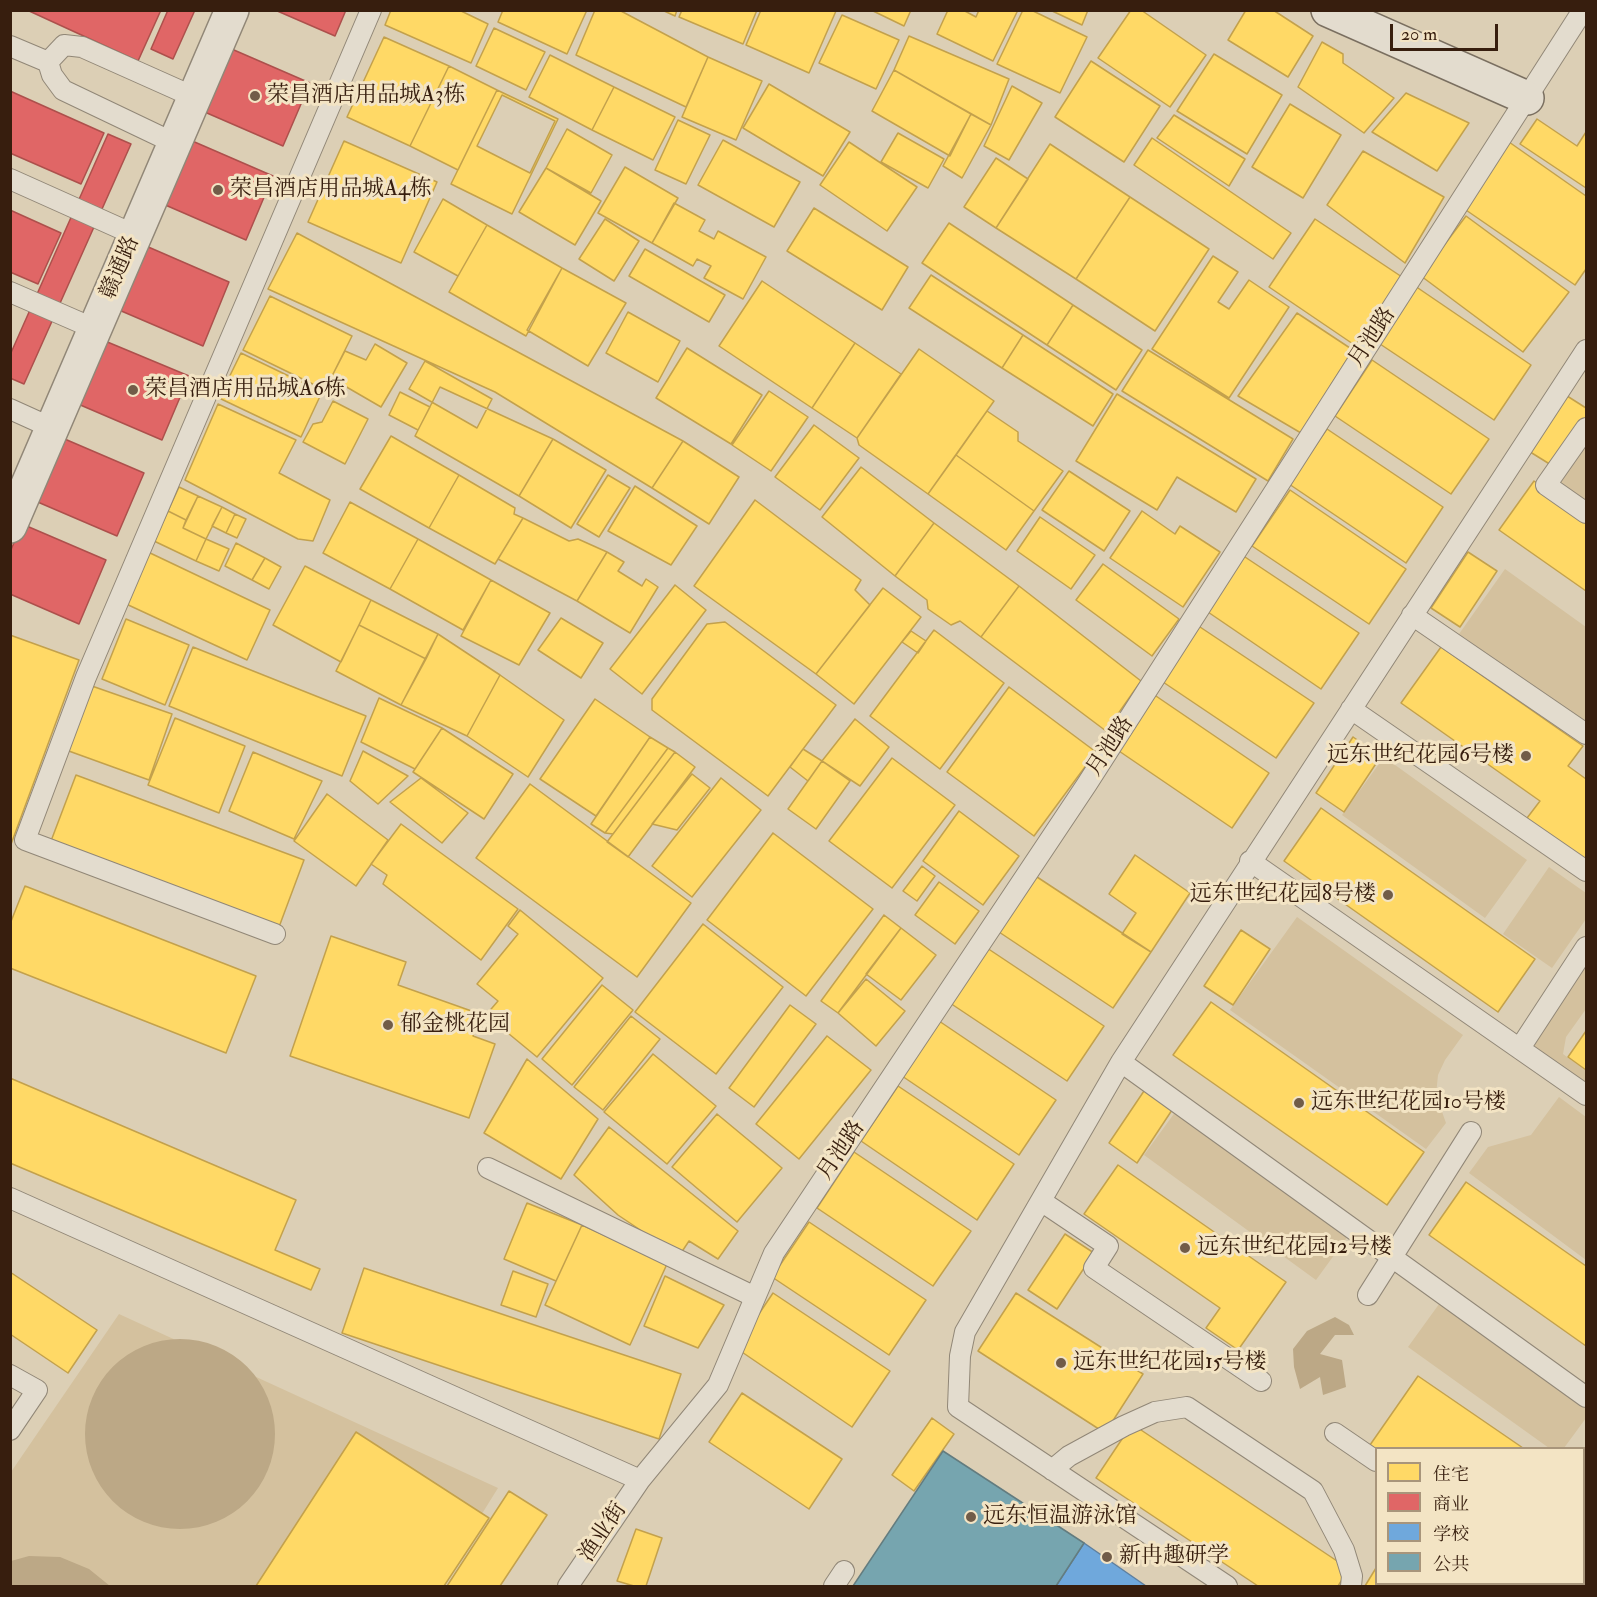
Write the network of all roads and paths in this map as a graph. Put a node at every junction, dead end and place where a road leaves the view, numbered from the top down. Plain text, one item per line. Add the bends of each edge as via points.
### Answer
1 (371, 10) edge
2 (1329, 10) edge
3 (1583, 10) edge
4 (229, 12) edge
5 (10, 46) edge
6 (48, 62) junction
7 (194, 97) junction
8 (1527, 98) junction
9 (174, 143) junction
10 (10, 179) edge
11 (135, 235) junction
12 (10, 292) edge
13 (95, 329) junction
14 (1587, 350) edge
15 (1580, 374) edge
16 (10, 409) edge
17 (52, 428) junction
18 (1587, 428) edge
19 (1587, 513) edge
20 (10, 526) edge
21 (1412, 615) junction
22 (1351, 709) junction
23 (1587, 734) edge
24 (1250, 861) junction
25 (1587, 871) edge
26 (275, 934) dead end
27 (1587, 947) edge
28 (1520, 1048) junction
29 (1121, 1062) junction
30 (1587, 1095) edge
31 (1471, 1132) dead end
32 (488, 1168) dead end
33 (10, 1198) edge
34 (1041, 1201) junction
35 (1392, 1257) junction
36 (1368, 1296) dead end
37 (755, 1297) junction
38 (10, 1375) edge
39 (1261, 1381) dead end
40 (1587, 1397) edge
41 (10, 1430) edge
42 (1335, 1433) dead end
43 (1375, 1460) edge
44 (1052, 1470) junction
45 (640, 1480) junction
46 (568, 1587) edge
47 (1227, 1587) edge
48 (1351, 1587) edge

1 - 26 lane via 86,677 26,840
2 - 8 street
3 - 8 lane, 月池路
4 - 7 street, 赣通路
5 - 6 lane
6 - 7 lane via 64,45 82,47
6 - 9 lane via 63,90
7 - 9 street, 赣通路
8 - 37 lane, 月池路 via 1087,784 774,1253
9 - 11 street, 赣通路
10 - 11 lane
11 - 13 street, 赣通路
12 - 13 lane
13 - 17 street, 赣通路
14 - 15 lane
15 - 21 lane
16 - 17 lane
17 - 20 street, 赣通路
18 - 19 lane via 1546,485
21 - 22 lane
21 - 23 lane
22 - 24 lane
22 - 25 lane
24 - 28 lane
24 - 29 lane
27 - 28 lane
28 - 30 lane
29 - 34 lane
29 - 35 lane
31 - 35 lane
32 - 37 lane
33 - 45 lane
34 - 39 lane via 1108,1246 1094,1268
34 - 44 lane via 965,1332 958,1407
35 - 36 lane
35 - 40 lane
37 - 45 lane, 月池路 via 718,1385
38 - 41 lane via 37,1390
42 - 43 lane
44 - 47 lane
44 - 48 lane via 1069,1456 1124,1426 1155,1412 1187,1407 1313,1491 1344,1550 1352,1576
45 - 46 lane, 渔业街

